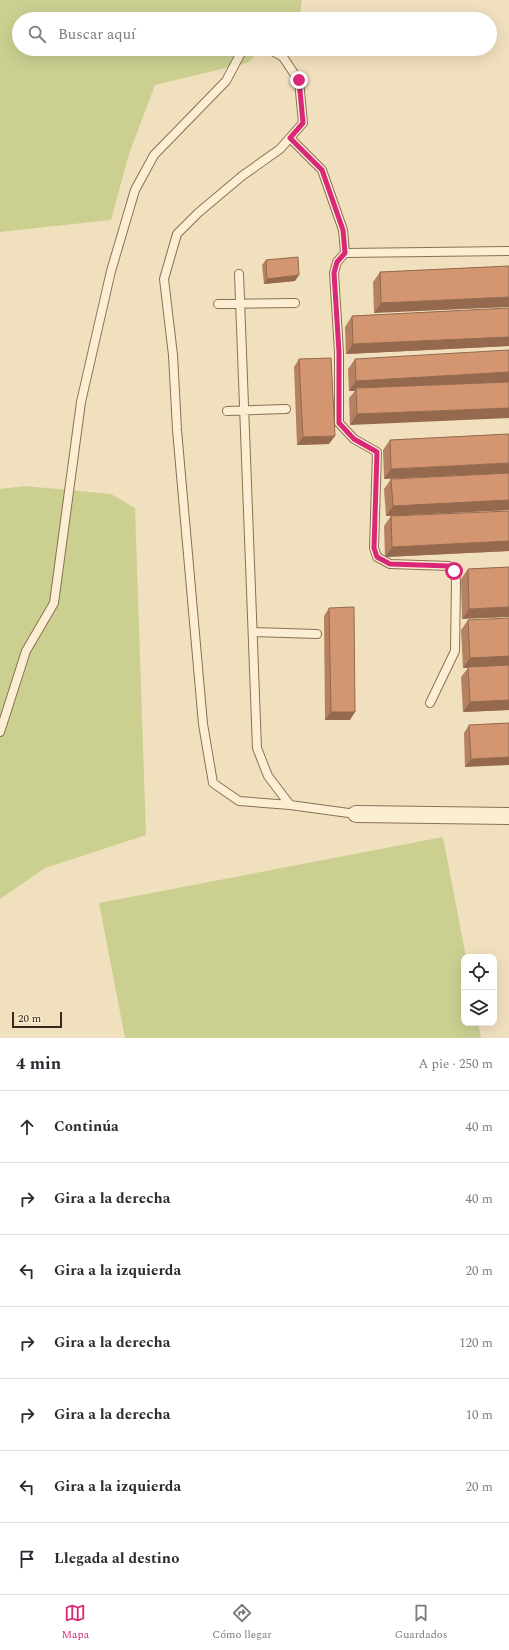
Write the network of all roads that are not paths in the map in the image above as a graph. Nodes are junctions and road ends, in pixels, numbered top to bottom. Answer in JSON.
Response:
{"nodes":[{"id":1,"x":239,"y":56,"type":"edge"},
{"id":2,"x":281,"y":56,"type":"edge"},
{"id":3,"x":290,"y":138,"type":"junction"},
{"id":4,"x":509,"y":251,"type":"edge"},
{"id":5,"x":345,"y":253,"type":"junction"},
{"id":6,"x":239,"y":274,"type":"dead end"},
{"id":7,"x":295,"y":303,"type":"dead end"},
{"id":8,"x":218,"y":304,"type":"dead end"},
{"id":9,"x":286,"y":409,"type":"dead end"},
{"id":10,"x":244,"y":410,"type":"junction"},
{"id":11,"x":227,"y":411,"type":"dead end"},
{"id":12,"x":253,"y":632,"type":"junction"},
{"id":13,"x":317,"y":634,"type":"dead end"},
{"id":14,"x":430,"y":702,"type":"dead end"},
{"id":15,"x":0,"y":732,"type":"edge"},
{"id":16,"x":290,"y":805,"type":"junction"},
{"id":17,"x":356,"y":814,"type":"joint"},
{"id":18,"x":509,"y":816,"type":"edge"}],
"edges":[{"from":1,"to":15,"type":"lane"},
{"from":2,"to":3,"type":"lane"},
{"from":3,"to":5,"type":"lane"},
{"from":3,"to":16,"type":"lane"},
{"from":4,"to":5,"type":"lane"},
{"from":5,"to":14,"type":"lane"},
{"from":6,"to":10,"type":"lane"},
{"from":7,"to":8,"type":"lane"},
{"from":9,"to":10,"type":"lane"},
{"from":10,"to":11,"type":"lane"},
{"from":10,"to":12,"type":"lane"},
{"from":12,"to":13,"type":"lane"},
{"from":12,"to":16,"type":"lane"},
{"from":16,"to":17,"type":"lane"},
{"from":17,"to":18,"type":"street"}]}
